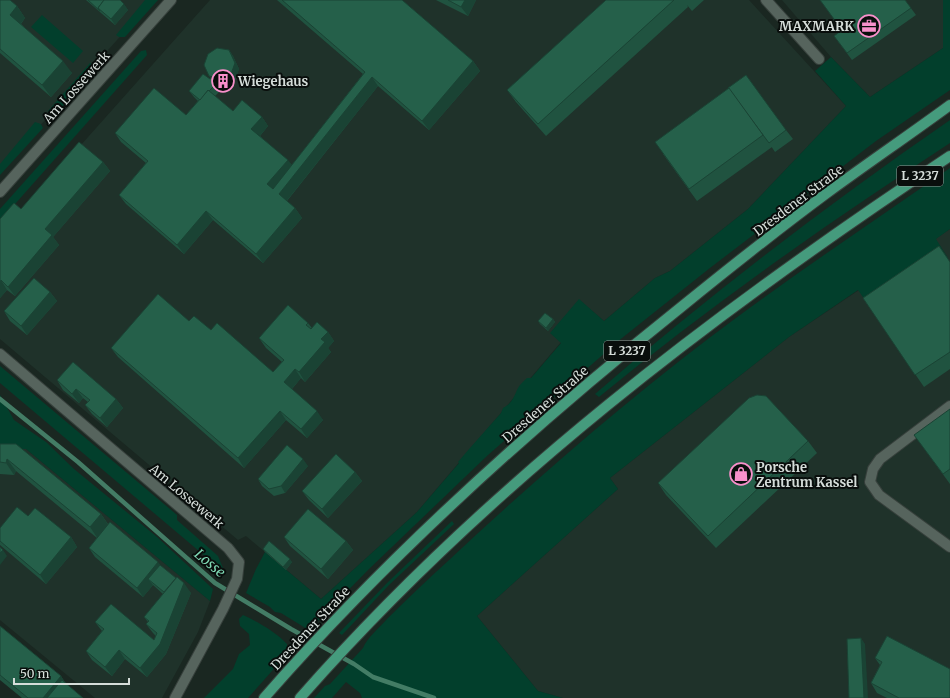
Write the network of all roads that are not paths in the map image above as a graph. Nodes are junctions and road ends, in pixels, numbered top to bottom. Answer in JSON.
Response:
{"nodes":[{"id":1,"x":171,"y":0,"type":"edge"},
{"id":2,"x":766,"y":0,"type":"edge"},
{"id":3,"x":819,"y":59,"type":"dead end"},
{"id":4,"x":950,"y":105,"type":"edge"},
{"id":5,"x":950,"y":156,"type":"edge"},
{"id":6,"x":0,"y":192,"type":"edge"},
{"id":7,"x":0,"y":354,"type":"edge"},
{"id":8,"x":950,"y":406,"type":"edge"},
{"id":9,"x":950,"y":546,"type":"edge"},
{"id":10,"x":175,"y":698,"type":"edge"},
{"id":11,"x":264,"y":698,"type":"edge"},
{"id":12,"x":300,"y":698,"type":"edge"}],
"edges":[{"from":1,"to":6,"type":"street","name":"Am Lossewerk"},
{"from":2,"to":3,"type":"street"},
{"from":4,"to":11,"type":"main road","name":"Dresdener Straße","number":"L 3237"},
{"from":5,"to":12,"type":"main road","number":"L 3237"},
{"from":7,"to":10,"type":"street","name":"Am Lossewerk"},
{"from":8,"to":9,"type":"street"}]}
